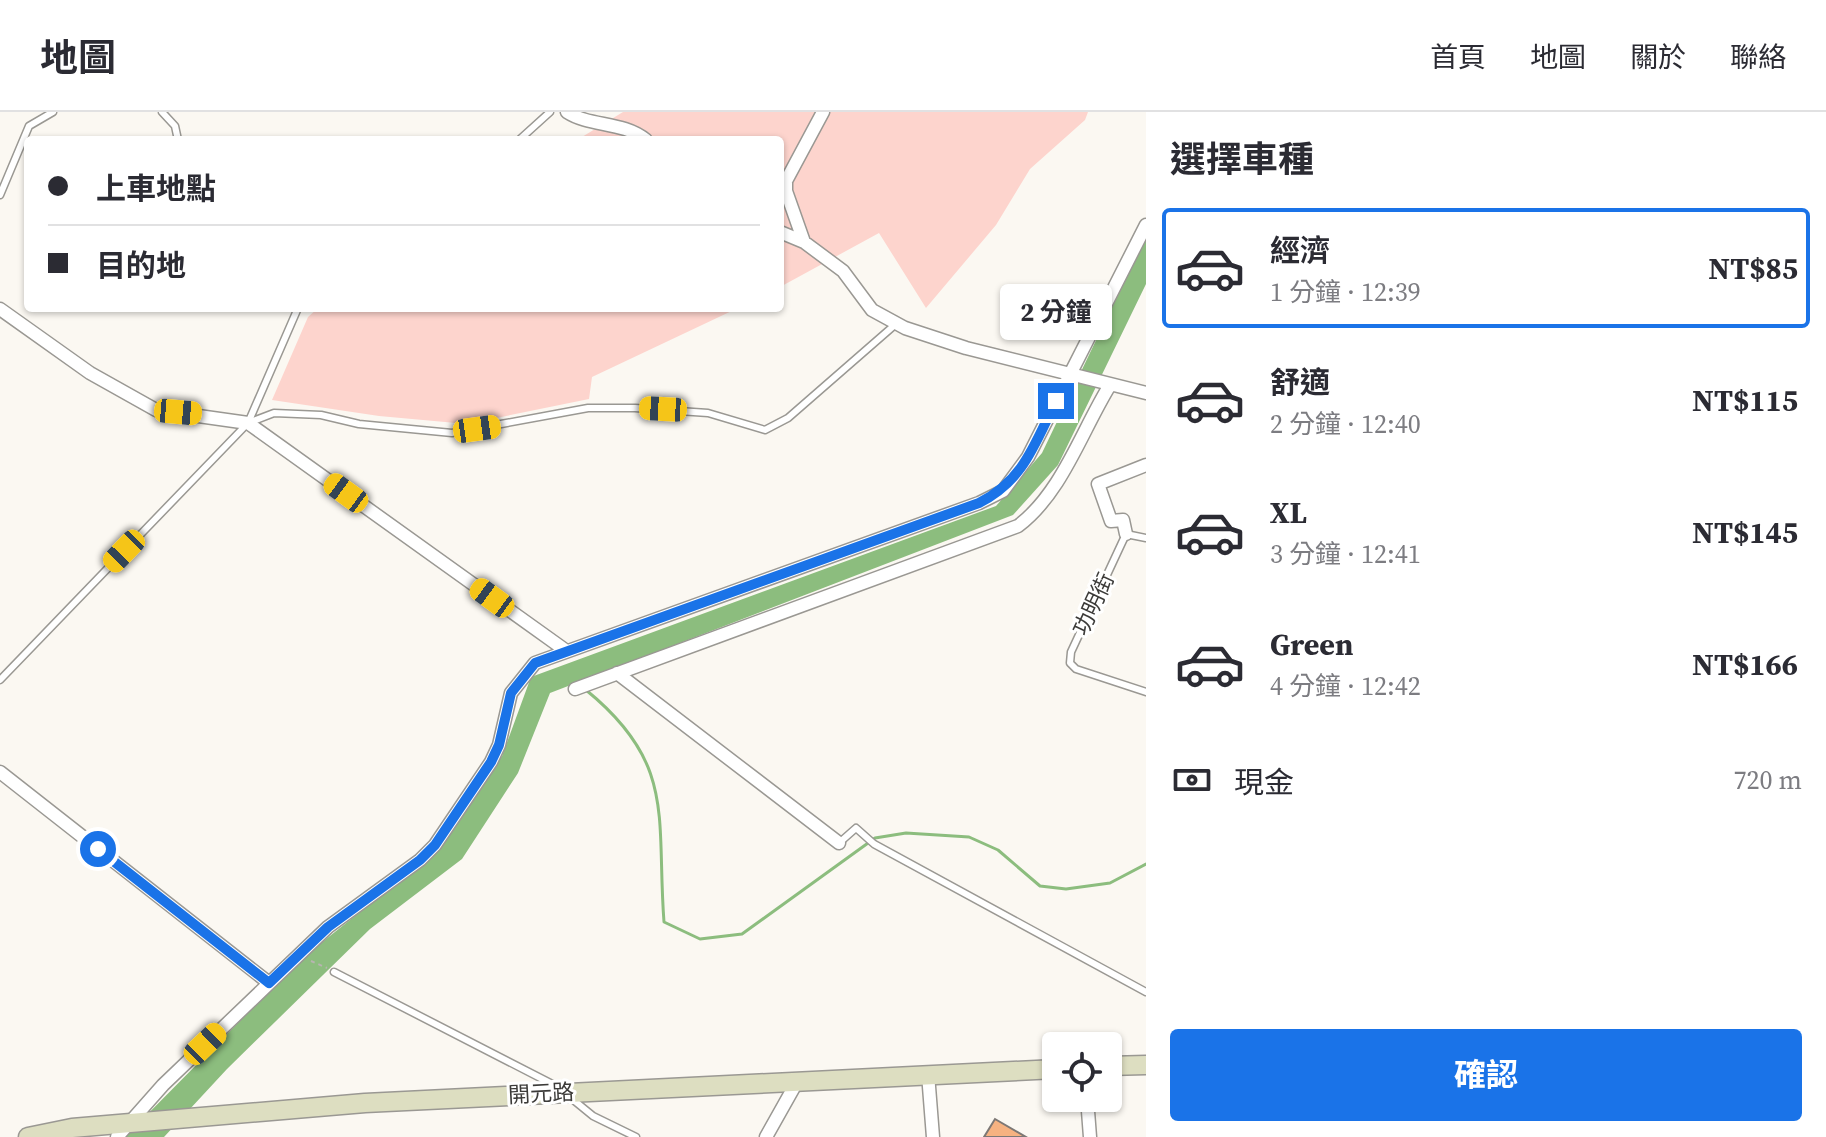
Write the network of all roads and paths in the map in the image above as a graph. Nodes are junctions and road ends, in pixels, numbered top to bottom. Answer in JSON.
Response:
{"nodes":[{"id":1,"x":53,"y":112,"type":"edge"},
{"id":2,"x":162,"y":112,"type":"edge"},
{"id":3,"x":550,"y":112,"type":"edge"},
{"id":4,"x":567,"y":112,"type":"edge"},
{"id":5,"x":823,"y":112,"type":"edge"},
{"id":6,"x":25,"y":136,"type":"edge"},
{"id":7,"x":177,"y":136,"type":"edge"},
{"id":8,"x":523,"y":136,"type":"edge"},
{"id":9,"x":637,"y":136,"type":"edge"},
{"id":10,"x":24,"y":138,"type":"edge"},
{"id":11,"x":0,"y":195,"type":"edge"},
{"id":12,"x":1146,"y":225,"type":"edge"},
{"id":13,"x":784,"y":234,"type":"edge"},
{"id":14,"x":804,"y":242,"type":"junction"},
{"id":15,"x":0,"y":309,"type":"edge"},
{"id":16,"x":296,"y":312,"type":"edge"},
{"id":17,"x":897,"y":323,"type":"junction"},
{"id":18,"x":1074,"y":374,"type":"junction"},
{"id":19,"x":1108,"y":384,"type":"junction"},
{"id":20,"x":1146,"y":393,"type":"edge"},
{"id":21,"x":248,"y":423,"type":"junction"},
{"id":22,"x":1146,"y":465,"type":"edge"},
{"id":23,"x":1126,"y":534,"type":"junction"},
{"id":24,"x":1146,"y":538,"type":"edge"},
{"id":25,"x":565,"y":650,"type":"junction"},
{"id":26,"x":617,"y":673,"type":"junction"},
{"id":27,"x":0,"y":680,"type":"edge"},
{"id":28,"x":575,"y":688,"type":"dead end"},
{"id":29,"x":1146,"y":692,"type":"edge"},
{"id":30,"x":0,"y":772,"type":"edge"},
{"id":31,"x":839,"y":843,"type":"joint"},
{"id":32,"x":299,"y":955,"type":"junction"},
{"id":33,"x":334,"y":972,"type":"joint"},
{"id":34,"x":269,"y":983,"type":"junction"},
{"id":35,"x":1146,"y":992,"type":"edge"},
{"id":36,"x":1146,"y":1065,"type":"edge"},
{"id":37,"x":1122,"y":1066,"type":"edge"},
{"id":38,"x":1042,"y":1070,"type":"edge"},
{"id":39,"x":928,"y":1074,"type":"junction"},
{"id":40,"x":798,"y":1080,"type":"junction"},
{"id":41,"x":567,"y":1092,"type":"junction"},
{"id":42,"x":1088,"y":1112,"type":"edge"},
{"id":43,"x":123,"y":1130,"type":"edge"},
{"id":44,"x":28,"y":1137,"type":"edge"},
{"id":45,"x":636,"y":1137,"type":"edge"},
{"id":46,"x":766,"y":1137,"type":"edge"},
{"id":47,"x":933,"y":1137,"type":"edge"},
{"id":48,"x":1090,"y":1137,"type":"edge"}],
"edges":[{"from":1,"to":6,"type":"lane"},
{"from":2,"to":7,"type":"lane"},
{"from":3,"to":8,"type":"lane"},
{"from":4,"to":9,"type":"street"},
{"from":5,"to":14,"type":"street"},
{"from":10,"to":11,"type":"lane"},
{"from":12,"to":18,"type":"street"},
{"from":13,"to":14,"type":"street"},
{"from":14,"to":17,"type":"street"},
{"from":15,"to":21,"type":"street"},
{"from":16,"to":21,"type":"lane"},
{"from":17,"to":18,"type":"street"},
{"from":17,"to":21,"type":"lane"},
{"from":18,"to":19,"type":"street"},
{"from":18,"to":25,"type":"street"},
{"from":19,"to":20,"type":"street"},
{"from":19,"to":26,"type":"street"},
{"from":21,"to":25,"type":"street"},
{"from":21,"to":27,"type":"lane"},
{"from":22,"to":23,"type":"street"},
{"from":23,"to":24,"type":"lane"},
{"from":23,"to":29,"type":"lane","name":"功明街"},
{"from":25,"to":32,"type":"street"},
{"from":26,"to":28,"type":"street"},
{"from":26,"to":31,"type":"street"},
{"from":30,"to":34,"type":"street"},
{"from":31,"to":35,"type":"lane"},
{"from":32,"to":33,"type":"path"},
{"from":32,"to":34,"type":"street"},
{"from":33,"to":41,"type":"lane"},
{"from":34,"to":43,"type":"street"},
{"from":36,"to":37,"type":"main road"},
{"from":38,"to":39,"type":"main road","name":"開元路"},
{"from":39,"to":40,"type":"main road","name":"開元路"},
{"from":39,"to":47,"type":"street"},
{"from":40,"to":41,"type":"main road","name":"開元路"},
{"from":40,"to":46,"type":"street"},
{"from":41,"to":43,"type":"main road","name":"開元路"},
{"from":41,"to":45,"type":"lane"},
{"from":42,"to":48,"type":"street"},
{"from":43,"to":44,"type":"main road","name":"開元路"}]}
